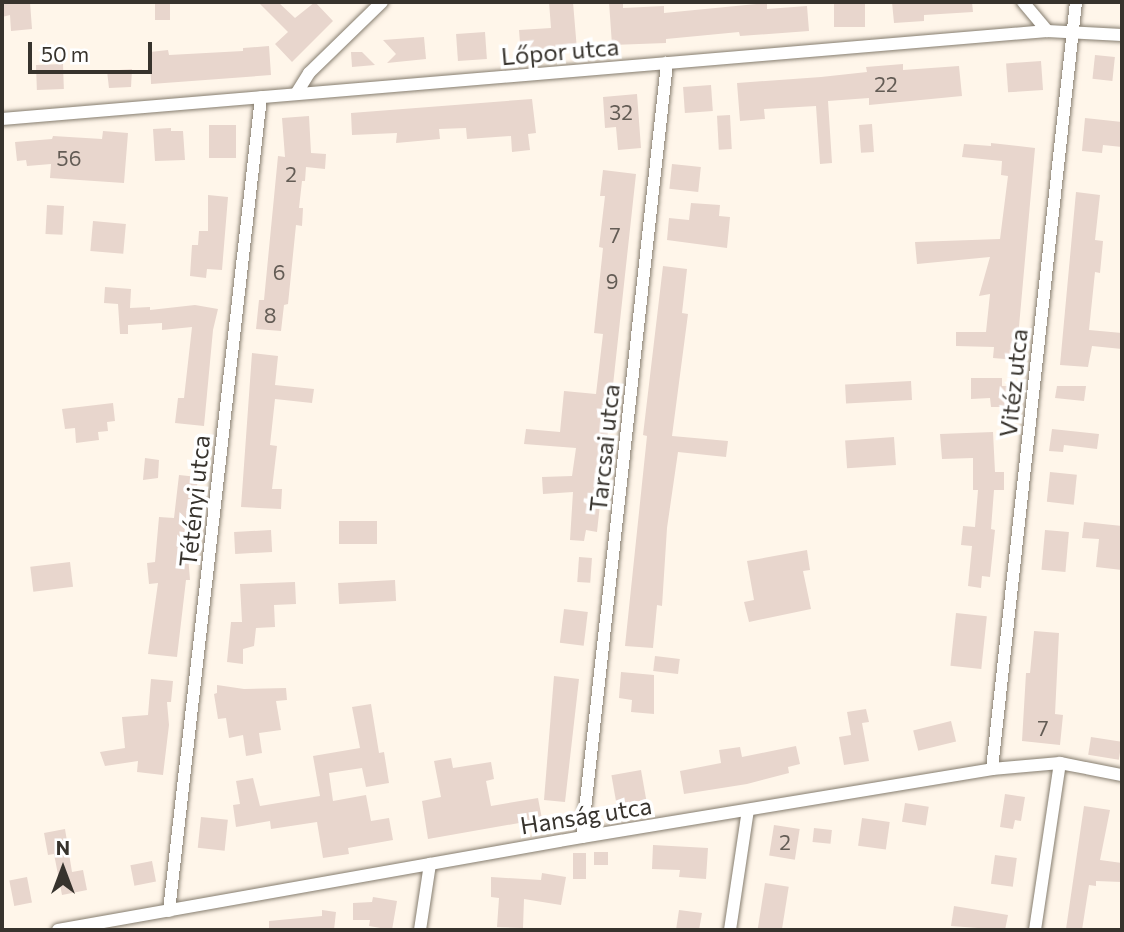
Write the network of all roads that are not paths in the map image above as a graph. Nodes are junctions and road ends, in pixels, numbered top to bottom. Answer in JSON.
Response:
{"nodes":[{"id":1,"x":382,"y":2,"type":"edge"},
{"id":2,"x":1023,"y":2,"type":"edge"},
{"id":3,"x":1076,"y":2,"type":"edge"},
{"id":4,"x":1072,"y":30,"type":"junction"},
{"id":5,"x":1047,"y":31,"type":"junction"},
{"id":6,"x":1122,"y":35,"type":"edge"},
{"id":7,"x":667,"y":63,"type":"junction"},
{"id":8,"x":296,"y":94,"type":"junction"},
{"id":9,"x":261,"y":97,"type":"junction"},
{"id":10,"x":2,"y":119,"type":"edge"},
{"id":11,"x":1060,"y":763,"type":"junction"},
{"id":12,"x":992,"y":769,"type":"junction"},
{"id":13,"x":1122,"y":775,"type":"edge"},
{"id":14,"x":748,"y":810,"type":"junction"},
{"id":15,"x":582,"y":837,"type":"junction"},
{"id":16,"x":430,"y":864,"type":"junction"},
{"id":17,"x":169,"y":911,"type":"junction"},
{"id":18,"x":117,"y":925,"type":"edge"},
{"id":19,"x":58,"y":930,"type":"edge"},
{"id":20,"x":420,"y":930,"type":"edge"},
{"id":21,"x":730,"y":930,"type":"edge"},
{"id":22,"x":1035,"y":930,"type":"edge"}],
"edges":[{"from":1,"to":8,"type":"street"},
{"from":2,"to":5,"type":"street"},
{"from":3,"to":4,"type":"street","name":"Vitéz utca"},
{"from":4,"to":5,"type":"street","name":"Lőpor utca"},
{"from":4,"to":6,"type":"street","name":"Lőpor utca"},
{"from":4,"to":12,"type":"street","name":"Vitéz utca"},
{"from":5,"to":7,"type":"street","name":"Lőpor utca"},
{"from":7,"to":8,"type":"street","name":"Lőpor utca"},
{"from":7,"to":15,"type":"street","name":"Tarcsai utca"},
{"from":8,"to":9,"type":"street","name":"Lőpor utca"},
{"from":9,"to":10,"type":"street","name":"Lőpor utca"},
{"from":9,"to":17,"type":"street","name":"Tétényi utca"},
{"from":11,"to":12,"type":"street","name":"Hanság utca"},
{"from":11,"to":13,"type":"street","name":"Hanság utca"},
{"from":11,"to":22,"type":"street"},
{"from":12,"to":14,"type":"street","name":"Hanság utca"},
{"from":14,"to":15,"type":"street","name":"Hanság utca"},
{"from":14,"to":21,"type":"street"},
{"from":15,"to":16,"type":"street","name":"Hanság utca"},
{"from":16,"to":17,"type":"street","name":"Hanság utca"},
{"from":16,"to":20,"type":"street"},
{"from":17,"to":18,"type":"street","name":"Hanság utca"},
{"from":18,"to":19,"type":"street","name":"Hanság utca"}]}
